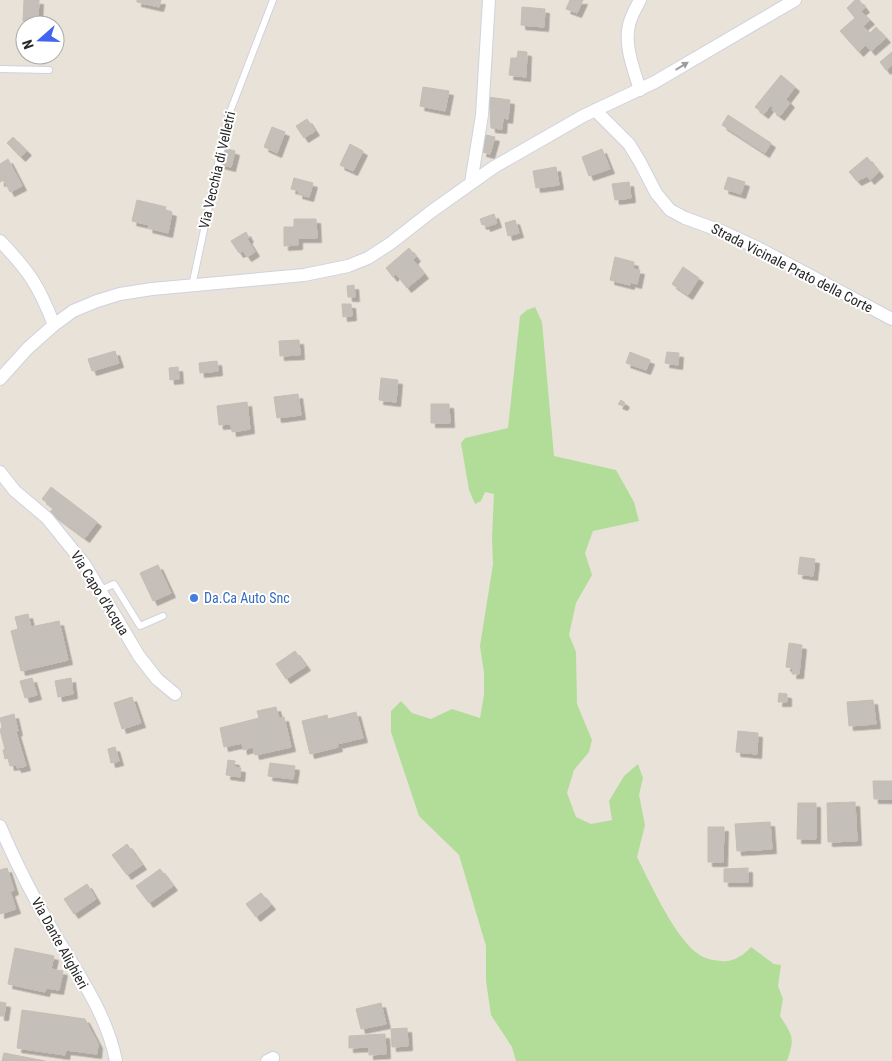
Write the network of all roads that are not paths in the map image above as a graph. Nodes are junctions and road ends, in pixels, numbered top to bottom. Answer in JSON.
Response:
{"nodes":[{"id":1,"x":273,"y":0,"type":"edge"},
{"id":2,"x":489,"y":0,"type":"edge"},
{"id":3,"x":640,"y":0,"type":"edge"},
{"id":4,"x":795,"y":0,"type":"edge"},
{"id":5,"x":0,"y":69,"type":"edge"},
{"id":6,"x":49,"y":70,"type":"dead end"},
{"id":7,"x":640,"y":90,"type":"junction"},
{"id":8,"x":595,"y":110,"type":"junction"},
{"id":9,"x":471,"y":183,"type":"junction"},
{"id":10,"x":0,"y":241,"type":"edge"},
{"id":11,"x":192,"y":286,"type":"junction"},
{"id":12,"x":892,"y":319,"type":"edge"},
{"id":13,"x":54,"y":325,"type":"junction"},
{"id":14,"x":0,"y":379,"type":"edge"},
{"id":15,"x":0,"y":472,"type":"edge"},
{"id":16,"x":101,"y":590,"type":"junction"},
{"id":17,"x":163,"y":616,"type":"dead end"},
{"id":18,"x":175,"y":694,"type":"dead end"},
{"id":19,"x":0,"y":826,"type":"edge"},
{"id":20,"x":116,"y":1061,"type":"edge"}],
"edges":[{"from":1,"to":11,"type":"lane","name":"Via Vecchia di Velletri"},
{"from":2,"to":9,"type":"street"},
{"from":3,"to":7,"type":"street"},
{"from":7,"to":4,"type":"street","one_way":true},
{"from":5,"to":6,"type":"lane"},
{"from":7,"to":8,"type":"street"},
{"from":8,"to":9,"type":"street"},
{"from":8,"to":12,"type":"street","name":"Strada Vicinale Prato della Corte"},
{"from":9,"to":11,"type":"street"},
{"from":10,"to":13,"type":"street"},
{"from":11,"to":13,"type":"street"},
{"from":13,"to":14,"type":"street"},
{"from":15,"to":16,"type":"street","name":"Via Capo d'Acqua"},
{"from":16,"to":17,"type":"lane"},
{"from":16,"to":18,"type":"street","name":"Via Capo d'Acqua"},
{"from":19,"to":20,"type":"street","name":"Via Dante Alighieri"}]}
